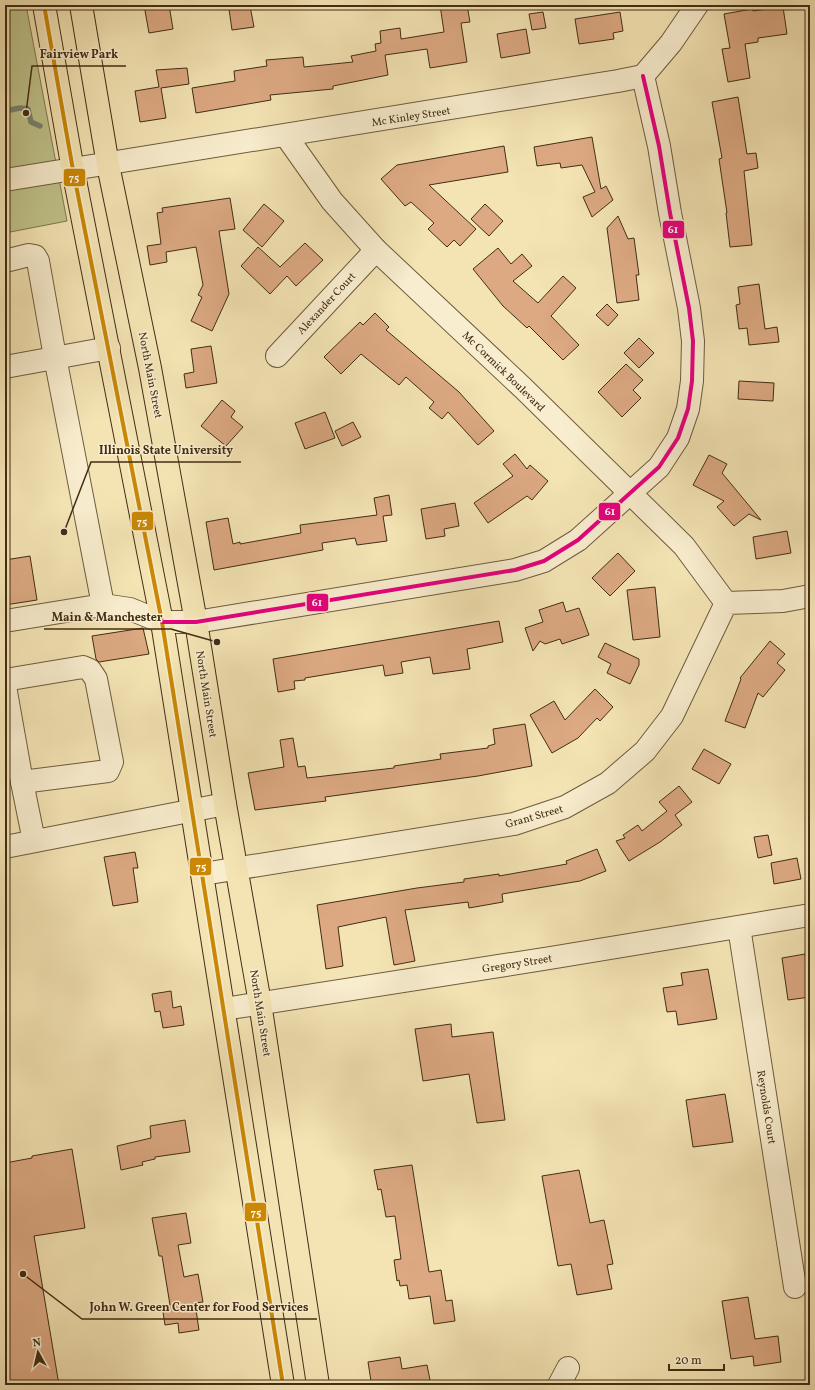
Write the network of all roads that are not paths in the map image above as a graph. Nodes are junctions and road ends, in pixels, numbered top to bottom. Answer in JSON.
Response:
{"nodes":[{"id":1,"x":44,"y":5,"type":"edge"},
{"id":2,"x":81,"y":5,"type":"edge"},
{"id":3,"x":696,"y":5,"type":"edge"},
{"id":4,"x":642,"y":76,"type":"junction"},
{"id":5,"x":286,"y":136,"type":"junction"},
{"id":6,"x":91,"y":167,"type":"junction"},
{"id":7,"x":5,"y":180,"type":"edge"},
{"id":8,"x":376,"y":250,"type":"junction"},
{"id":9,"x":5,"y":261,"type":"edge"},
{"id":10,"x":109,"y":348,"type":"junction"},
{"id":11,"x":277,"y":356,"type":"dead end"},
{"id":12,"x":55,"y":357,"type":"junction"},
{"id":13,"x":5,"y":367,"type":"edge"},
{"id":14,"x":630,"y":494,"type":"junction"},
{"id":15,"x":810,"y":596,"type":"edge"},
{"id":16,"x":726,"y":603,"type":"junction"},
{"id":17,"x":103,"y":605,"type":"junction"},
{"id":18,"x":5,"y":621,"type":"edge"},
{"id":19,"x":162,"y":622,"type":"junction"},
{"id":20,"x":196,"y":622,"type":"junction"},
{"id":21,"x":5,"y":680,"type":"edge"},
{"id":22,"x":5,"y":686,"type":"edge"},
{"id":23,"x":22,"y":782,"type":"junction"},
{"id":24,"x":225,"y":804,"type":"junction"},
{"id":25,"x":193,"y":810,"type":"junction"},
{"id":26,"x":34,"y":841,"type":"junction"},
{"id":27,"x":5,"y":847,"type":"edge"},
{"id":28,"x":237,"y":869,"type":"junction"},
{"id":29,"x":203,"y":874,"type":"junction"},
{"id":30,"x":810,"y":915,"type":"edge"},
{"id":31,"x":740,"y":927,"type":"junction"},
{"id":32,"x":260,"y":1003,"type":"junction"},
{"id":33,"x":224,"y":1009,"type":"junction"},
{"id":34,"x":795,"y":1286,"type":"dead end"},
{"id":35,"x":283,"y":1385,"type":"edge"},
{"id":36,"x":318,"y":1385,"type":"edge"}],
"edges":[{"from":1,"to":6,"type":"main road","name":"North Main Street"},
{"from":2,"to":6,"type":"main road","name":"North Main Street"},
{"from":3,"to":4,"type":"street"},
{"from":4,"to":5,"type":"street","name":"Mc Kinley Street"},
{"from":4,"to":14,"type":"street"},
{"from":5,"to":6,"type":"street","name":"Mc Kinley Street"},
{"from":5,"to":8,"type":"street","name":"Mc Cormick Boulevard"},
{"from":6,"to":7,"type":"street","name":"Mc Kinley Street"},
{"from":6,"to":10,"type":"main road","name":"North Main Street"},
{"from":6,"to":20,"type":"main road","name":"North Main Street"},
{"from":8,"to":11,"type":"street","name":"Alexander Court"},
{"from":8,"to":14,"type":"street","name":"Mc Cormick Boulevard"},
{"from":9,"to":12,"type":"street"},
{"from":10,"to":12,"type":"street"},
{"from":10,"to":19,"type":"main road","name":"North Main Street"},
{"from":12,"to":13,"type":"street"},
{"from":12,"to":17,"type":"street"},
{"from":14,"to":16,"type":"street","name":"Mc Cormick Boulevard"},
{"from":14,"to":20,"type":"street"},
{"from":15,"to":16,"type":"street"},
{"from":16,"to":28,"type":"street","name":"Grant Street"},
{"from":17,"to":18,"type":"street"},
{"from":17,"to":19,"type":"street"},
{"from":19,"to":20,"type":"street"},
{"from":19,"to":25,"type":"main road","name":"North Main Street"},
{"from":20,"to":24,"type":"main road","name":"North Main Street"},
{"from":21,"to":23,"type":"street"},
{"from":22,"to":23,"type":"street"},
{"from":23,"to":26,"type":"street"},
{"from":24,"to":25,"type":"street"},
{"from":24,"to":28,"type":"main road","name":"North Main Street"},
{"from":25,"to":26,"type":"street"},
{"from":25,"to":29,"type":"main road","name":"North Main Street"},
{"from":26,"to":27,"type":"street"},
{"from":28,"to":29,"type":"street","name":"Grant Street"},
{"from":28,"to":32,"type":"main road","name":"North Main Street"},
{"from":29,"to":33,"type":"main road","name":"North Main Street"},
{"from":30,"to":31,"type":"street","name":"Gregory Street"},
{"from":31,"to":32,"type":"street","name":"Gregory Street"},
{"from":31,"to":34,"type":"street","name":"Reynolds Court"},
{"from":32,"to":33,"type":"street","name":"Gregory Street"},
{"from":32,"to":36,"type":"main road","name":"North Main Street"},
{"from":33,"to":35,"type":"main road","name":"North Main Street"}]}
